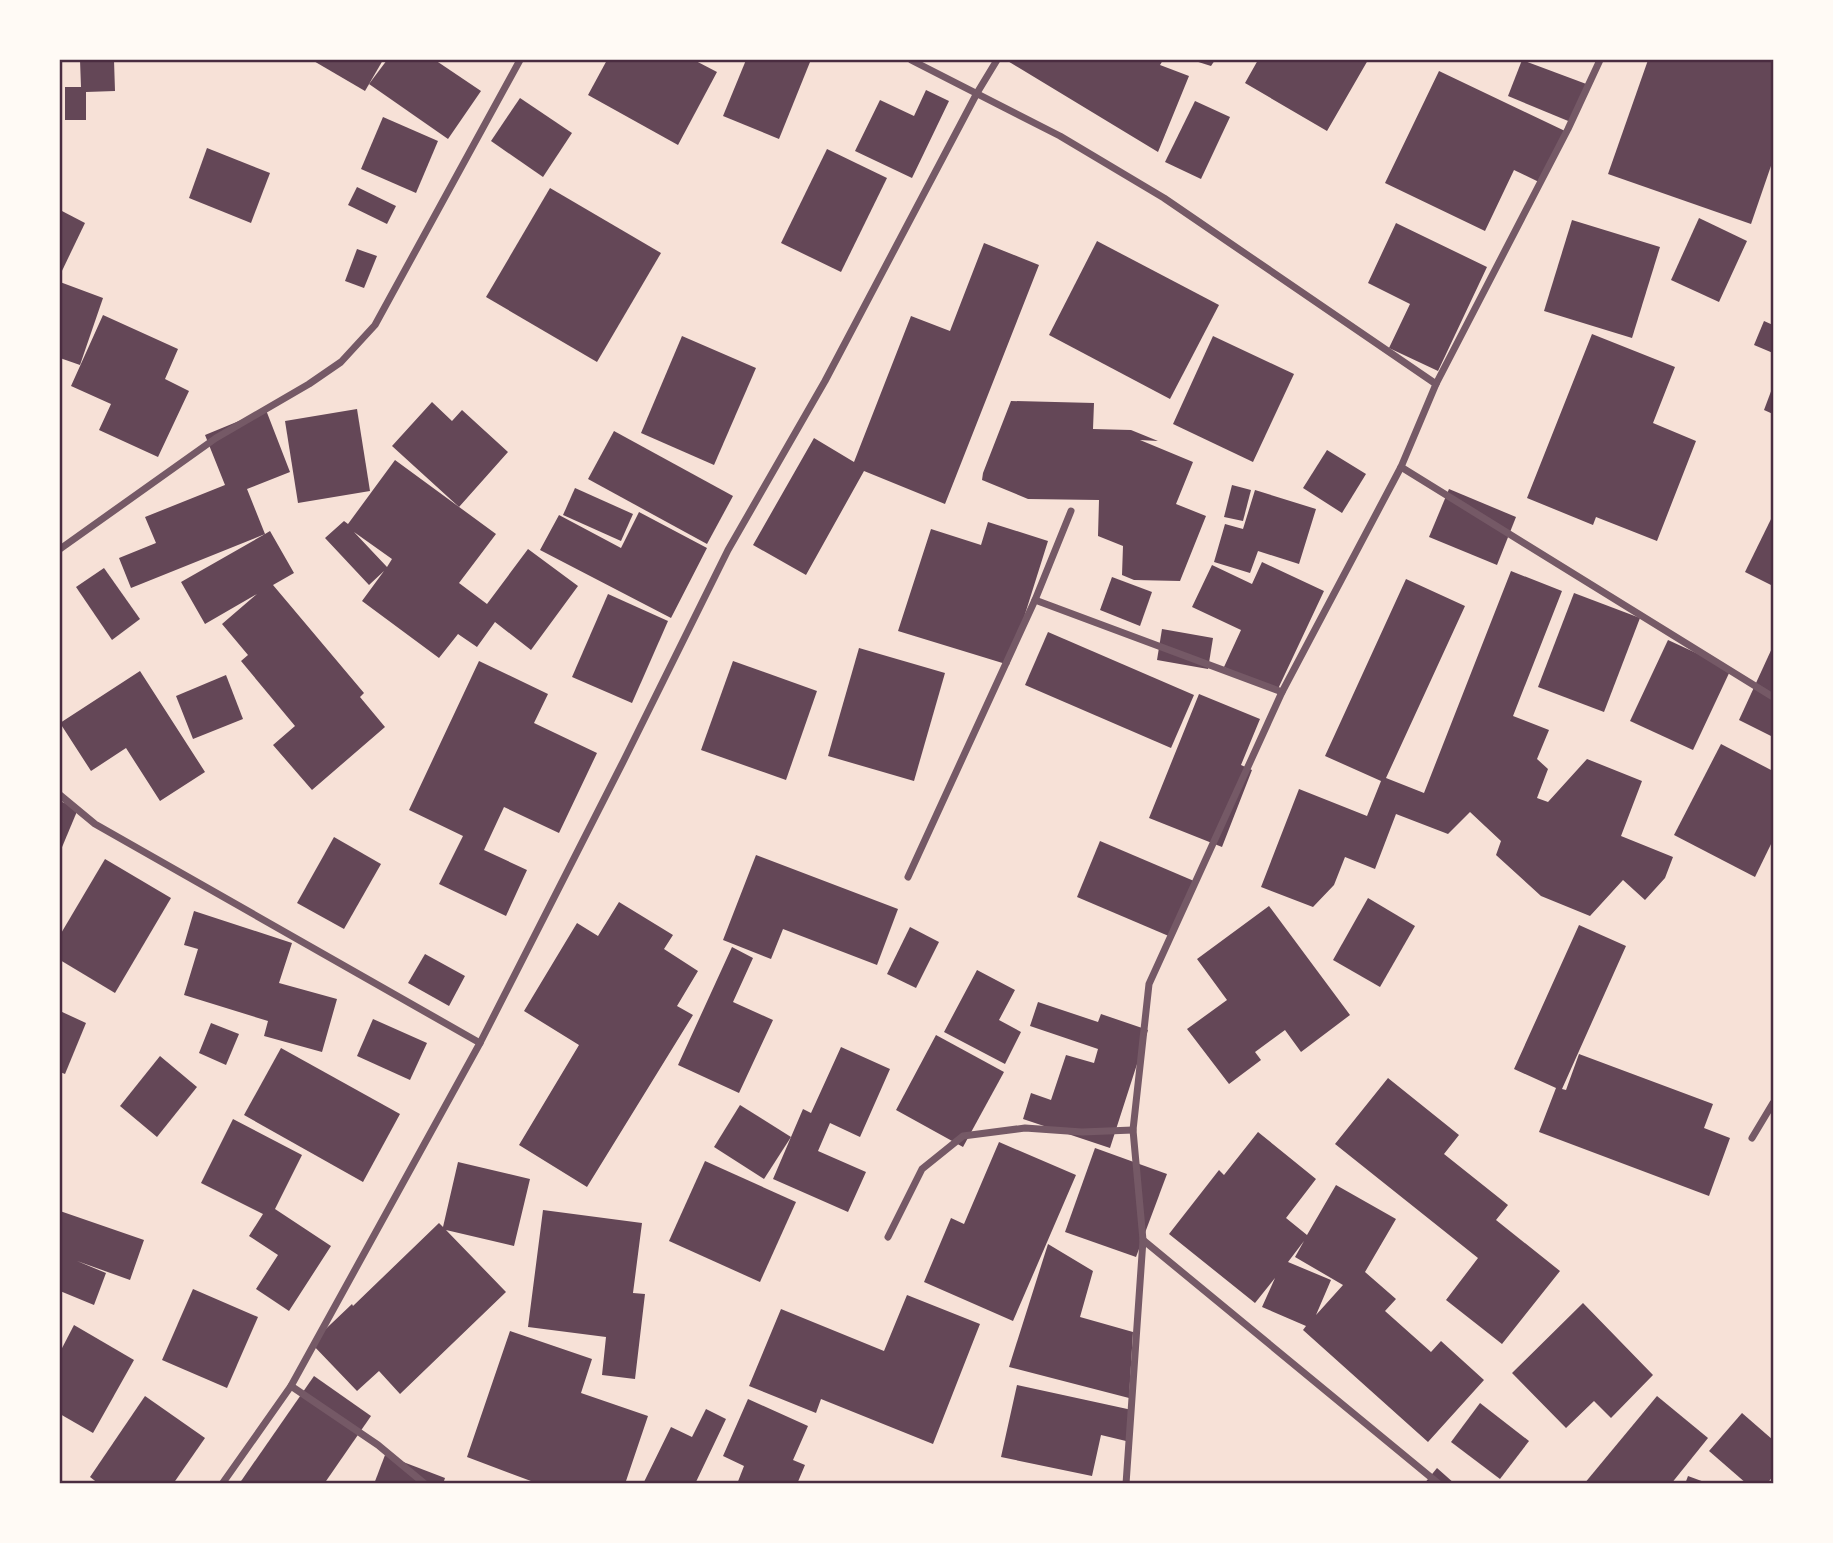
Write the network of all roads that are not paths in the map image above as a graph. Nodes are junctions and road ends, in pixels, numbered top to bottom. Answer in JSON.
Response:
{"nodes":[{"id":1,"x":520,"y":60,"type":"edge"},
{"id":2,"x":911,"y":60,"type":"edge"},
{"id":3,"x":997,"y":60,"type":"edge"},
{"id":4,"x":1600,"y":60,"type":"edge"},
{"id":5,"x":977,"y":93,"type":"junction"},
{"id":6,"x":1436,"y":384,"type":"junction"},
{"id":7,"x":1401,"y":467,"type":"junction"},
{"id":8,"x":1071,"y":511,"type":"dead end"},
{"id":9,"x":60,"y":549,"type":"edge"},
{"id":10,"x":1035,"y":600,"type":"junction"},
{"id":11,"x":1282,"y":692,"type":"junction"},
{"id":12,"x":1773,"y":697,"type":"edge"},
{"id":13,"x":60,"y":795,"type":"edge"},
{"id":14,"x":908,"y":877,"type":"dead end"},
{"id":15,"x":480,"y":1043,"type":"junction"},
{"id":16,"x":1773,"y":1103,"type":"edge"},
{"id":17,"x":1133,"y":1130,"type":"junction"},
{"id":18,"x":1752,"y":1138,"type":"dead end"},
{"id":19,"x":888,"y":1237,"type":"dead end"},
{"id":20,"x":1143,"y":1240,"type":"junction"},
{"id":21,"x":291,"y":1386,"type":"junction"},
{"id":22,"x":222,"y":1483,"type":"edge"},
{"id":23,"x":425,"y":1483,"type":"edge"},
{"id":24,"x":1126,"y":1483,"type":"edge"},
{"id":25,"x":1439,"y":1483,"type":"edge"}],
"edges":[{"from":1,"to":9,"type":"street"},
{"from":2,"to":5,"type":"street"},
{"from":3,"to":5,"type":"street"},
{"from":4,"to":6,"type":"street"},
{"from":5,"to":6,"type":"street"},
{"from":5,"to":15,"type":"street"},
{"from":6,"to":7,"type":"street"},
{"from":7,"to":11,"type":"street"},
{"from":7,"to":12,"type":"street"},
{"from":8,"to":10,"type":"street"},
{"from":10,"to":11,"type":"street"},
{"from":10,"to":14,"type":"street"},
{"from":11,"to":17,"type":"street"},
{"from":13,"to":15,"type":"street"},
{"from":15,"to":21,"type":"street"},
{"from":16,"to":18,"type":"street"},
{"from":17,"to":19,"type":"street"},
{"from":17,"to":20,"type":"street"},
{"from":20,"to":24,"type":"street"},
{"from":20,"to":25,"type":"street"},
{"from":21,"to":22,"type":"street"},
{"from":21,"to":23,"type":"street"}]}
